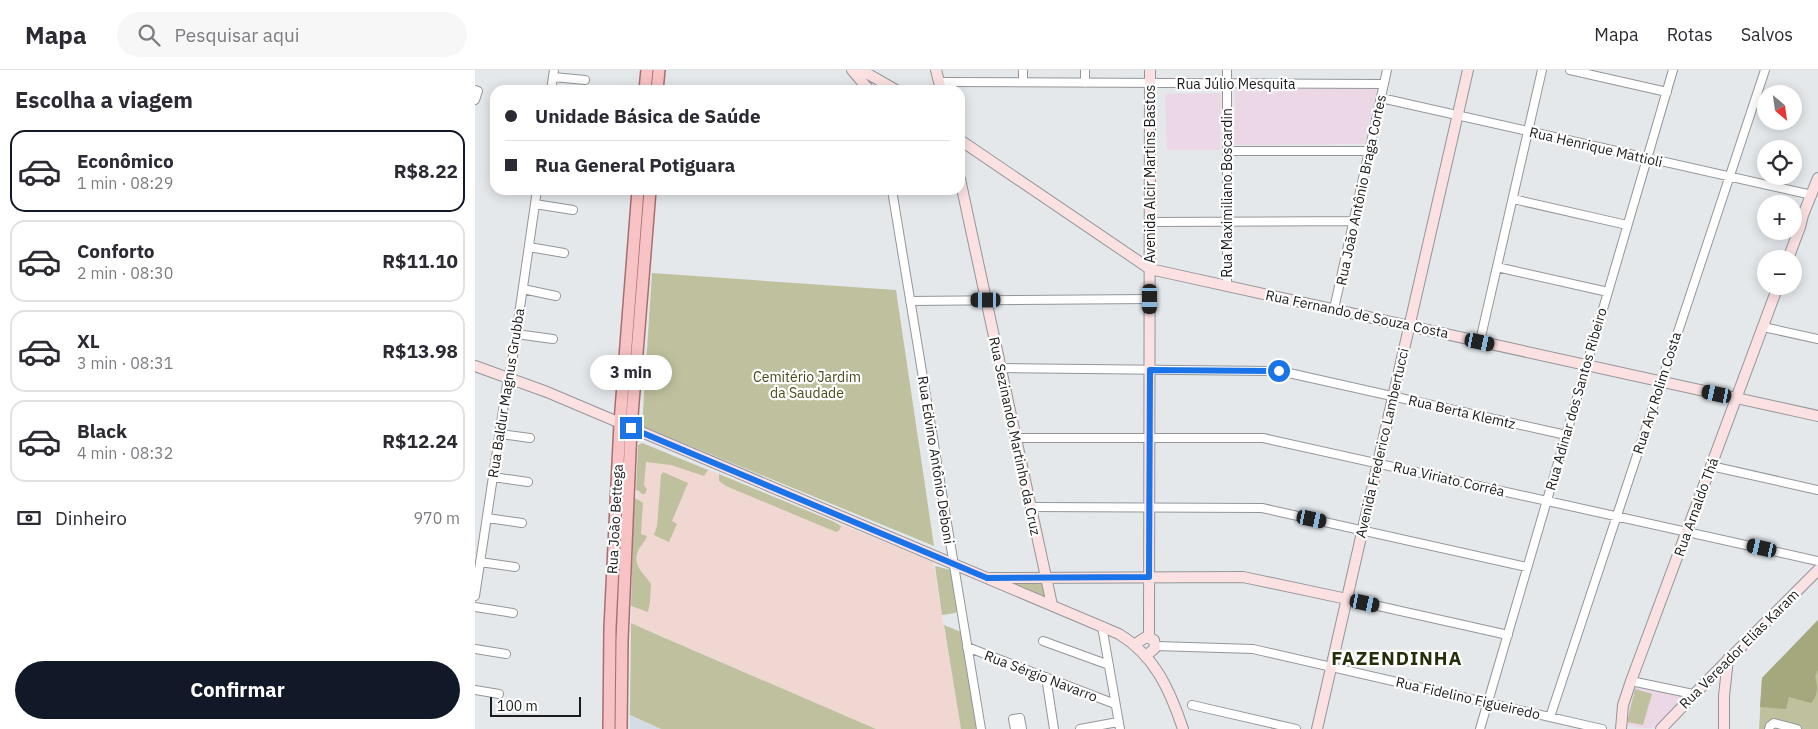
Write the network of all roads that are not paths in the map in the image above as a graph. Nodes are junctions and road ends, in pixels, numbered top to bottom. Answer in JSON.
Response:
{"nodes":[{"id":1,"x":647,"y":70,"type":"edge"},
{"id":2,"x":659,"y":70,"type":"edge"},
{"id":3,"x":852,"y":70,"type":"edge"},
{"id":4,"x":861,"y":70,"type":"edge"},
{"id":5,"x":936,"y":70,"type":"edge"},
{"id":6,"x":1023,"y":70,"type":"edge"},
{"id":7,"x":1085,"y":70,"type":"edge"},
{"id":8,"x":1150,"y":70,"type":"edge"},
{"id":9,"x":1227,"y":70,"type":"edge"},
{"id":10,"x":1387,"y":70,"type":"edge"},
{"id":11,"x":1468,"y":70,"type":"edge"},
{"id":12,"x":1542,"y":70,"type":"edge"},
{"id":13,"x":1570,"y":70,"type":"edge"},
{"id":14,"x":1673,"y":70,"type":"edge"},
{"id":15,"x":1765,"y":70,"type":"edge"},
{"id":16,"x":553,"y":74,"type":"edge"},
{"id":17,"x":585,"y":80,"type":"dead end"},
{"id":18,"x":1023,"y":82,"type":"junction"},
{"id":19,"x":1085,"y":83,"type":"junction"},
{"id":20,"x":1150,"y":83,"type":"junction"},
{"id":21,"x":1227,"y":84,"type":"junction"},
{"id":22,"x":1384,"y":84,"type":"junction"},
{"id":23,"x":646,"y":85,"type":"edge"},
{"id":24,"x":658,"y":85,"type":"edge"},
{"id":25,"x":865,"y":85,"type":"edge"},
{"id":26,"x":878,"y":85,"type":"edge"},
{"id":27,"x":940,"y":85,"type":"edge"},
{"id":28,"x":961,"y":85,"type":"edge"},
{"id":29,"x":475,"y":90,"type":"edge"},
{"id":30,"x":1667,"y":92,"type":"junction"},
{"id":31,"x":1381,"y":98,"type":"junction"},
{"id":32,"x":475,"y":100,"type":"edge"},
{"id":33,"x":1457,"y":116,"type":"junction"},
{"id":34,"x":1528,"y":132,"type":"junction"},
{"id":35,"x":965,"y":143,"type":"edge"},
{"id":36,"x":1227,"y":151,"type":"junction"},
{"id":37,"x":1369,"y":151,"type":"junction"},
{"id":38,"x":1647,"y":158,"type":"junction"},
{"id":39,"x":1729,"y":177,"type":"junction"},
{"id":40,"x":1818,"y":178,"type":"edge"},
{"id":41,"x":536,"y":195,"type":"edge"},
{"id":42,"x":644,"y":195,"type":"edge"},
{"id":43,"x":644,"y":195,"type":"edge"},
{"id":44,"x":893,"y":195,"type":"edge"},
{"id":45,"x":963,"y":195,"type":"edge"},
{"id":46,"x":1812,"y":195,"type":"junction"},
{"id":47,"x":1513,"y":200,"type":"junction"},
{"id":48,"x":535,"y":204,"type":"junction"},
{"id":49,"x":573,"y":210,"type":"dead end"},
{"id":50,"x":1354,"y":221,"type":"junction"},
{"id":51,"x":1150,"y":222,"type":"junction"},
{"id":52,"x":1227,"y":222,"type":"junction"},
{"id":53,"x":1627,"y":226,"type":"junction"},
{"id":54,"x":529,"y":247,"type":"junction"},
{"id":55,"x":1792,"y":250,"type":"edge"},
{"id":56,"x":564,"y":254,"type":"dead end"},
{"id":57,"x":1497,"y":267,"type":"junction"},
{"id":58,"x":1150,"y":269,"type":"junction"},
{"id":59,"x":1227,"y":286,"type":"junction"},
{"id":60,"x":523,"y":289,"type":"junction"},
{"id":61,"x":1608,"y":292,"type":"junction"},
{"id":62,"x":1775,"y":295,"type":"edge"},
{"id":63,"x":556,"y":296,"type":"dead end"},
{"id":64,"x":1150,"y":299,"type":"junction"},
{"id":65,"x":986,"y":300,"type":"junction"},
{"id":66,"x":910,"y":301,"type":"junction"},
{"id":67,"x":1334,"y":309,"type":"junction"},
{"id":68,"x":1409,"y":326,"type":"junction"},
{"id":69,"x":1763,"y":327,"type":"junction"},
{"id":70,"x":517,"y":334,"type":"junction"},
{"id":71,"x":553,"y":339,"type":"dead end"},
{"id":72,"x":1818,"y":339,"type":"edge"},
{"id":73,"x":1480,"y":342,"type":"junction"},
{"id":74,"x":1587,"y":365,"type":"junction"},
{"id":75,"x":475,"y":366,"type":"edge"},
{"id":76,"x":1001,"y":368,"type":"junction"},
{"id":77,"x":1150,"y":370,"type":"junction"},
{"id":78,"x":508,"y":377,"type":"junction"},
{"id":79,"x":1661,"y":381,"type":"junction"},
{"id":80,"x":1393,"y":396,"type":"junction"},
{"id":81,"x":1736,"y":398,"type":"junction"},
{"id":82,"x":1818,"y":416,"type":"edge"},
{"id":83,"x":620,"y":423,"type":"junction"},
{"id":84,"x":631,"y":428,"type":"junction"},
{"id":85,"x":499,"y":434,"type":"junction"},
{"id":86,"x":1566,"y":435,"type":"junction"},
{"id":87,"x":530,"y":438,"type":"dead end"},
{"id":88,"x":1016,"y":438,"type":"junction"},
{"id":89,"x":1150,"y":438,"type":"junction"},
{"id":90,"x":1378,"y":464,"type":"junction"},
{"id":91,"x":1711,"y":466,"type":"junction"},
{"id":92,"x":493,"y":477,"type":"junction"},
{"id":93,"x":528,"y":482,"type":"dead end"},
{"id":94,"x":1818,"y":490,"type":"edge"},
{"id":95,"x":1547,"y":501,"type":"junction"},
{"id":96,"x":1031,"y":507,"type":"junction"},
{"id":97,"x":1150,"y":508,"type":"junction"},
{"id":98,"x":1616,"y":516,"type":"junction"},
{"id":99,"x":487,"y":518,"type":"junction"},
{"id":100,"x":522,"y":523,"type":"dead end"},
{"id":101,"x":1362,"y":530,"type":"junction"},
{"id":102,"x":1686,"y":532,"type":"junction"},
{"id":103,"x":1818,"y":561,"type":"edge"},
{"id":104,"x":480,"y":562,"type":"junction"},
{"id":105,"x":953,"y":564,"type":"junction"},
{"id":106,"x":515,"y":567,"type":"dead end"},
{"id":107,"x":1527,"y":567,"type":"junction"},
{"id":108,"x":1818,"y":570,"type":"edge"},
{"id":109,"x":1149,"y":577,"type":"junction"},
{"id":110,"x":987,"y":578,"type":"junction"},
{"id":111,"x":1046,"y":578,"type":"junction"},
{"id":112,"x":475,"y":596,"type":"edge"},
{"id":113,"x":1347,"y":599,"type":"junction"},
{"id":114,"x":1052,"y":605,"type":"junction"},
{"id":115,"x":475,"y":607,"type":"edge"},
{"id":116,"x":513,"y":613,"type":"dead end"},
{"id":117,"x":1102,"y":626,"type":"junction"},
{"id":118,"x":1508,"y":634,"type":"junction"},
{"id":119,"x":616,"y":640,"type":"junction"},
{"id":120,"x":1043,"y":641,"type":"dead end"},
{"id":121,"x":1153,"y":641,"type":"junction"},
{"id":122,"x":1134,"y":645,"type":"junction"},
{"id":123,"x":967,"y":647,"type":"junction"},
{"id":124,"x":475,"y":649,"type":"edge"},
{"id":125,"x":507,"y":654,"type":"dead end"},
{"id":126,"x":616,"y":654,"type":"junction"},
{"id":127,"x":1146,"y":656,"type":"junction"},
{"id":128,"x":1729,"y":659,"type":"junction"},
{"id":129,"x":1109,"y":665,"type":"junction"},
{"id":130,"x":1331,"y":667,"type":"junction"},
{"id":131,"x":1046,"y":677,"type":"junction"},
{"id":132,"x":1707,"y":680,"type":"junction"},
{"id":133,"x":1631,"y":681,"type":"junction"},
{"id":134,"x":475,"y":690,"type":"edge"},
{"id":135,"x":499,"y":694,"type":"dead end"},
{"id":136,"x":1693,"y":694,"type":"junction"},
{"id":137,"x":1724,"y":696,"type":"junction"},
{"id":138,"x":1488,"y":703,"type":"junction"},
{"id":139,"x":1115,"y":704,"type":"junction"},
{"id":140,"x":1192,"y":706,"type":"dead end"},
{"id":141,"x":1550,"y":717,"type":"junction"},
{"id":142,"x":1254,"y":719,"type":"junction"},
{"id":143,"x":1119,"y":726,"type":"edge"},
{"id":144,"x":1582,"y":727,"type":"edge"},
{"id":145,"x":609,"y":729,"type":"edge"},
{"id":146,"x":621,"y":729,"type":"edge"},
{"id":147,"x":981,"y":729,"type":"edge"},
{"id":148,"x":1015,"y":729,"type":"edge"},
{"id":149,"x":1022,"y":729,"type":"edge"},
{"id":150,"x":1054,"y":729,"type":"edge"},
{"id":151,"x":1080,"y":729,"type":"edge"},
{"id":152,"x":1183,"y":729,"type":"edge"},
{"id":153,"x":1251,"y":729,"type":"edge"},
{"id":154,"x":1296,"y":729,"type":"edge"},
{"id":155,"x":1317,"y":729,"type":"edge"},
{"id":156,"x":1480,"y":729,"type":"edge"},
{"id":157,"x":1602,"y":729,"type":"edge"},
{"id":158,"x":1621,"y":729,"type":"edge"},
{"id":159,"x":1661,"y":729,"type":"edge"},
{"id":160,"x":1724,"y":729,"type":"edge"},
{"id":161,"x":1769,"y":729,"type":"edge"},
{"id":162,"x":1797,"y":729,"type":"edge"}],
"edges":[{"from":1,"to":23,"type":"main road"},
{"from":2,"to":24,"type":"main road"},
{"from":3,"to":25,"type":"street"},
{"from":4,"to":26,"type":"street"},
{"from":5,"to":27,"type":"street"},
{"from":6,"to":18,"type":"street"},
{"from":7,"to":19,"type":"street"},
{"from":8,"to":20,"type":"street","name":"Avenida Alcir Martins Bastos"},
{"from":9,"to":21,"type":"street","name":"Rua Maximiliano Boscardin"},
{"from":10,"to":22,"type":"street","name":"Rua João Antônio Braga Cortes"},
{"from":11,"to":33,"type":"street","name":"Avenida Frederico Lambertucci"},
{"from":12,"to":34,"type":"street"},
{"from":13,"to":30,"type":"street"},
{"from":14,"to":30,"type":"street","name":"Rua Adinar dos Santos Ribeiro"},
{"from":15,"to":39,"type":"street","name":"Rua Ary Rolim Costa"},
{"from":16,"to":17,"type":"street"},
{"from":18,"to":19,"type":"street","name":"Rua Júlio Mesquita"},
{"from":18,"to":28,"type":"street","name":"Rua Júlio Mesquita"},
{"from":19,"to":20,"type":"street","name":"Rua Júlio Mesquita"},
{"from":20,"to":21,"type":"street","name":"Rua Júlio Mesquita"},
{"from":20,"to":51,"type":"street","name":"Avenida Alcir Martins Bastos"},
{"from":21,"to":22,"type":"street","name":"Rua Júlio Mesquita"},
{"from":21,"to":36,"type":"street","name":"Rua Maximiliano Boscardin"},
{"from":22,"to":31,"type":"street","name":"Rua João Antônio Braga Cortes"},
{"from":29,"to":32,"type":"street"},
{"from":30,"to":38,"type":"street","name":"Rua Adinar dos Santos Ribeiro"},
{"from":31,"to":33,"type":"street","name":"Rua Henrique Mattioli"},
{"from":31,"to":37,"type":"street","name":"Rua João Antônio Braga Cortes"},
{"from":33,"to":34,"type":"street","name":"Rua Henrique Mattioli"},
{"from":33,"to":68,"type":"street","name":"Avenida Frederico Lambertucci"},
{"from":34,"to":38,"type":"street","name":"Rua Henrique Mattioli"},
{"from":34,"to":47,"type":"street"},
{"from":35,"to":58,"type":"street","name":"Rua Fernando de Souza Costa"},
{"from":36,"to":37,"type":"street"},
{"from":36,"to":52,"type":"street","name":"Rua Maximiliano Boscardin"},
{"from":37,"to":50,"type":"street","name":"Rua João Antônio Braga Cortes"},
{"from":38,"to":39,"type":"street","name":"Rua Henrique Mattioli"},
{"from":38,"to":53,"type":"street","name":"Rua Adinar dos Santos Ribeiro"},
{"from":39,"to":46,"type":"street","name":"Rua Henrique Mattioli"},
{"from":39,"to":79,"type":"street","name":"Rua Ary Rolim Costa"},
{"from":40,"to":46,"type":"street"},
{"from":41,"to":48,"type":"street","name":"Rua Baldur Magnus Grubba"},
{"from":42,"to":83,"type":"main road","name":"Rua João Bettega"},
{"from":43,"to":84,"type":"main road","name":"Rua João Bettega"},
{"from":44,"to":66,"type":"street","name":"Rua Edvino Antônio Deboni"},
{"from":45,"to":65,"type":"street","name":"Rua Sezinando Martinho da Cruz"},
{"from":46,"to":55,"type":"street"},
{"from":47,"to":53,"type":"street"},
{"from":47,"to":57,"type":"street"},
{"from":48,"to":49,"type":"street"},
{"from":48,"to":54,"type":"street","name":"Rua Baldur Magnus Grubba"},
{"from":50,"to":52,"type":"street"},
{"from":50,"to":67,"type":"street","name":"Rua João Antônio Braga Cortes"},
{"from":51,"to":52,"type":"street"},
{"from":51,"to":58,"type":"street","name":"Avenida Alcir Martins Bastos"},
{"from":52,"to":59,"type":"street","name":"Rua Maximiliano Boscardin"},
{"from":53,"to":61,"type":"street","name":"Rua Adinar dos Santos Ribeiro"},
{"from":54,"to":56,"type":"street"},
{"from":54,"to":60,"type":"street","name":"Rua Baldur Magnus Grubba"},
{"from":57,"to":61,"type":"street"},
{"from":57,"to":73,"type":"street"},
{"from":58,"to":59,"type":"street","name":"Rua Fernando de Souza Costa"},
{"from":58,"to":64,"type":"street","name":"Avenida Alcir Martins Bastos"},
{"from":59,"to":67,"type":"street","name":"Rua Fernando de Souza Costa"},
{"from":60,"to":63,"type":"street"},
{"from":60,"to":70,"type":"street","name":"Rua Baldur Magnus Grubba"},
{"from":61,"to":74,"type":"street","name":"Rua Adinar dos Santos Ribeiro"},
{"from":62,"to":69,"type":"street","name":"Rua Arnaldo Thá"},
{"from":64,"to":65,"type":"street"},
{"from":64,"to":77,"type":"street","name":"Avenida Alcir Martins Bastos"},
{"from":65,"to":66,"type":"street"},
{"from":65,"to":76,"type":"street","name":"Rua Sezinando Martinho da Cruz"},
{"from":66,"to":105,"type":"street","name":"Rua Edvino Antônio Deboni"},
{"from":67,"to":68,"type":"street","name":"Rua Fernando de Souza Costa"},
{"from":68,"to":73,"type":"street","name":"Rua Fernando de Souza Costa"},
{"from":68,"to":80,"type":"street","name":"Avenida Frederico Lambertucci"},
{"from":69,"to":72,"type":"street"},
{"from":69,"to":81,"type":"street","name":"Rua Arnaldo Thá"},
{"from":70,"to":71,"type":"street"},
{"from":70,"to":78,"type":"street","name":"Rua Baldur Magnus Grubba"},
{"from":73,"to":74,"type":"street","name":"Rua Fernando de Souza Costa"},
{"from":74,"to":79,"type":"street","name":"Rua Fernando de Souza Costa"},
{"from":74,"to":86,"type":"street","name":"Rua Adinar dos Santos Ribeiro"},
{"from":75,"to":78,"type":"street"},
{"from":76,"to":77,"type":"street","name":"Rua Berta Klemtz"},
{"from":76,"to":88,"type":"street","name":"Rua Sezinando Martinho da Cruz"},
{"from":77,"to":80,"type":"street","name":"Rua Berta Klemtz"},
{"from":77,"to":89,"type":"street","name":"Avenida Alcir Martins Bastos"},
{"from":78,"to":83,"type":"street"},
{"from":78,"to":85,"type":"street","name":"Rua Baldur Magnus Grubba"},
{"from":79,"to":81,"type":"street","name":"Rua Fernando de Souza Costa"},
{"from":79,"to":98,"type":"street","name":"Rua Ary Rolim Costa"},
{"from":80,"to":86,"type":"street","name":"Rua Berta Klemtz"},
{"from":80,"to":90,"type":"street","name":"Avenida Frederico Lambertucci"},
{"from":81,"to":82,"type":"street","name":"Rua Fernando de Souza Costa"},
{"from":81,"to":91,"type":"street","name":"Rua Arnaldo Thá"},
{"from":83,"to":84,"type":"street"},
{"from":83,"to":119,"type":"main road","name":"Rua João Bettega"},
{"from":84,"to":105,"type":"street"},
{"from":84,"to":119,"type":"main road","name":"Rua João Bettega"},
{"from":85,"to":87,"type":"street"},
{"from":85,"to":92,"type":"street","name":"Rua Baldur Magnus Grubba"},
{"from":86,"to":95,"type":"street","name":"Rua Adinar dos Santos Ribeiro"},
{"from":88,"to":89,"type":"street","name":"Rua Viriato Corrêa"},
{"from":88,"to":96,"type":"street","name":"Rua Sezinando Martinho da Cruz"},
{"from":89,"to":90,"type":"street","name":"Rua Viriato Corrêa"},
{"from":89,"to":97,"type":"street","name":"Avenida Alcir Martins Bastos"},
{"from":90,"to":95,"type":"street","name":"Rua Viriato Corrêa"},
{"from":90,"to":101,"type":"street","name":"Avenida Frederico Lambertucci"},
{"from":91,"to":94,"type":"street"},
{"from":91,"to":102,"type":"street","name":"Rua Arnaldo Thá"},
{"from":92,"to":93,"type":"street"},
{"from":92,"to":99,"type":"street","name":"Rua Baldur Magnus Grubba"},
{"from":95,"to":98,"type":"street","name":"Rua Viriato Corrêa"},
{"from":95,"to":107,"type":"street","name":"Rua Adinar dos Santos Ribeiro"},
{"from":96,"to":97,"type":"street"},
{"from":96,"to":111,"type":"street","name":"Rua Sezinando Martinho da Cruz"},
{"from":97,"to":101,"type":"street"},
{"from":97,"to":109,"type":"street","name":"Avenida Alcir Martins Bastos"},
{"from":98,"to":102,"type":"street","name":"Rua Viriato Corrêa"},
{"from":98,"to":141,"type":"street","name":"Rua Ary Rolim Costa"},
{"from":99,"to":100,"type":"street"},
{"from":99,"to":104,"type":"street","name":"Rua Baldur Magnus Grubba"},
{"from":101,"to":107,"type":"street"},
{"from":101,"to":113,"type":"street","name":"Avenida Frederico Lambertucci"},
{"from":102,"to":103,"type":"street","name":"Rua Viriato Corrêa"},
{"from":102,"to":133,"type":"street","name":"Rua Arnaldo Thá"},
{"from":104,"to":106,"type":"street"},
{"from":104,"to":112,"type":"street","name":"Rua Baldur Magnus Grubba"},
{"from":105,"to":110,"type":"street"},
{"from":105,"to":123,"type":"street","name":"Rua Edvino Antônio Deboni"},
{"from":107,"to":118,"type":"street","name":"Rua Adinar dos Santos Ribeiro"},
{"from":108,"to":128,"type":"street","name":"Rua Vereador Elias Karam"},
{"from":109,"to":111,"type":"street"},
{"from":109,"to":113,"type":"street"},
{"from":109,"to":121,"type":"street","name":"Avenida Alcir Martins Bastos"},
{"from":110,"to":111,"type":"street"},
{"from":110,"to":114,"type":"street"},
{"from":111,"to":114,"type":"street","name":"Rua Sezinando Martinho da Cruz"},
{"from":113,"to":118,"type":"street"},
{"from":113,"to":130,"type":"street","name":"Avenida Frederico Lambertucci"},
{"from":114,"to":117,"type":"street"},
{"from":115,"to":116,"type":"street"},
{"from":117,"to":122,"type":"street"},
{"from":117,"to":129,"type":"street"},
{"from":118,"to":138,"type":"street","name":"Rua Adinar dos Santos Ribeiro"},
{"from":119,"to":126,"type":"main road","name":"Rua João Bettega"},
{"from":120,"to":129,"type":"street"},
{"from":121,"to":122,"type":"street"},
{"from":121,"to":127,"type":"street"},
{"from":121,"to":130,"type":"street","name":"Rua Fidelino Figueiredo"},
{"from":122,"to":127,"type":"street"},
{"from":123,"to":131,"type":"street","name":"Rua Sérgio Navarro"},
{"from":123,"to":147,"type":"street","name":"Rua Edvino Antônio Deboni"},
{"from":124,"to":125,"type":"street"},
{"from":126,"to":145,"type":"main road","name":"Rua João Bettega"},
{"from":126,"to":146,"type":"main road","name":"Rua João Bettega"},
{"from":127,"to":152,"type":"street"},
{"from":128,"to":132,"type":"street","name":"Rua Vereador Elias Karam"},
{"from":128,"to":137,"type":"street"},
{"from":129,"to":139,"type":"street"},
{"from":130,"to":138,"type":"street","name":"Rua Fidelino Figueiredo"},
{"from":130,"to":155,"type":"street","name":"Avenida Frederico Lambertucci"},
{"from":131,"to":139,"type":"street","name":"Rua Sérgio Navarro"},
{"from":131,"to":150,"type":"street"},
{"from":132,"to":136,"type":"street","name":"Rua Vereador Elias Karam"},
{"from":132,"to":137,"type":"street"},
{"from":133,"to":136,"type":"street"},
{"from":133,"to":158,"type":"street","name":"Rua Arnaldo Thá"},
{"from":134,"to":135,"type":"street"},
{"from":136,"to":159,"type":"street","name":"Rua Vereador Elias Karam"},
{"from":137,"to":160,"type":"street"},
{"from":138,"to":141,"type":"street","name":"Rua Fidelino Figueiredo"},
{"from":138,"to":156,"type":"street","name":"Rua Adinar dos Santos Ribeiro"},
{"from":139,"to":143,"type":"street"},
{"from":140,"to":142,"type":"street"},
{"from":141,"to":144,"type":"street","name":"Rua Fidelino Figueiredo"},
{"from":142,"to":153,"type":"street"},
{"from":142,"to":154,"type":"street"},
{"from":143,"to":151,"type":"street"},
{"from":144,"to":157,"type":"street","name":"Rua Fidelino Figueiredo"},
{"from":148,"to":149,"type":"street"},
{"from":161,"to":162,"type":"street"}]}
